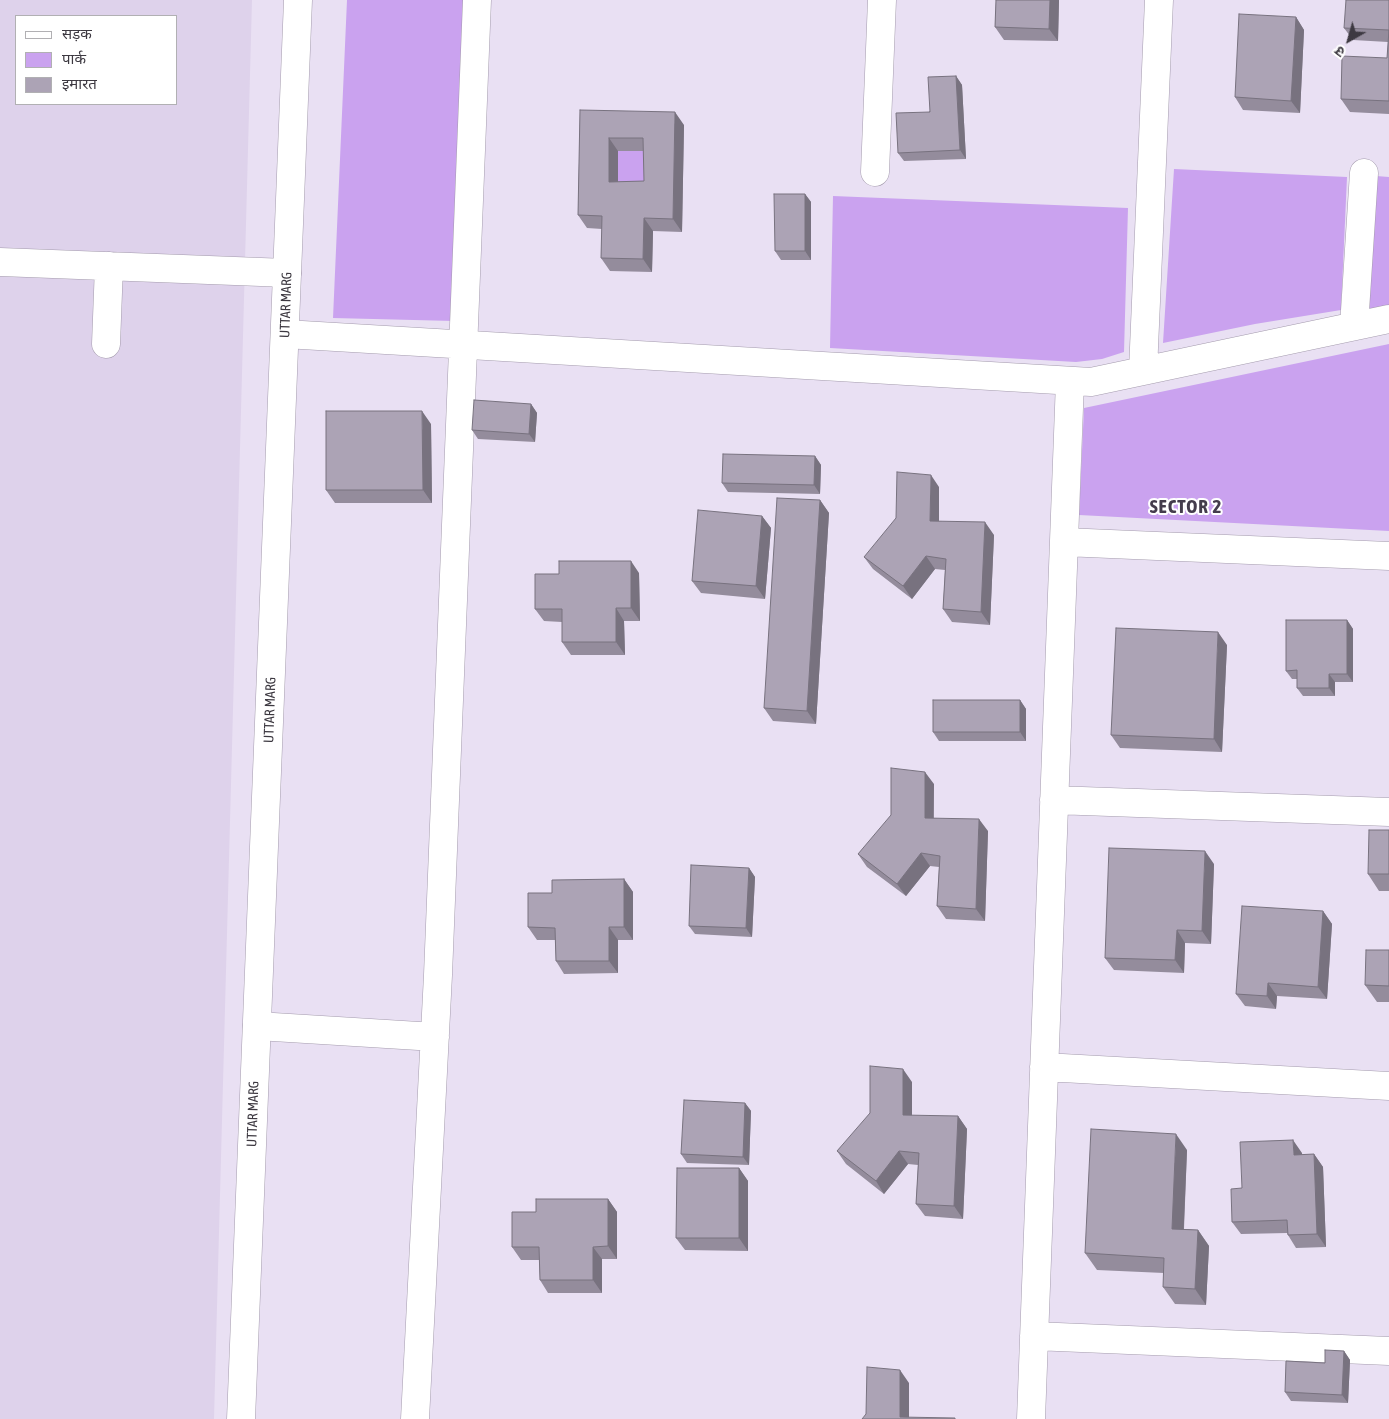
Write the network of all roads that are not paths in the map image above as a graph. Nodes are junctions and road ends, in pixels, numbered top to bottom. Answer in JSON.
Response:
{"nodes":[{"id":1,"x":298,"y":0,"type":"edge"},
{"id":2,"x":478,"y":0,"type":"edge"},
{"id":3,"x":882,"y":0,"type":"edge"},
{"id":4,"x":1159,"y":0,"type":"edge"},
{"id":5,"x":875,"y":172,"type":"dead end"},
{"id":6,"x":1364,"y":173,"type":"dead end"},
{"id":7,"x":0,"y":262,"type":"edge"},
{"id":8,"x":109,"y":266,"type":"junction"},
{"id":9,"x":287,"y":273,"type":"junction"},
{"id":10,"x":1389,"y":319,"type":"edge"},
{"id":11,"x":1354,"y":326,"type":"junction"},
{"id":12,"x":285,"y":334,"type":"junction"},
{"id":13,"x":106,"y":344,"type":"dead end"},
{"id":14,"x":464,"y":344,"type":"junction"},
{"id":15,"x":1143,"y":371,"type":"junction"},
{"id":16,"x":1070,"y":381,"type":"junction"},
{"id":17,"x":1064,"y":542,"type":"junction"},
{"id":18,"x":1389,"y":556,"type":"edge"},
{"id":19,"x":1054,"y":800,"type":"junction"},
{"id":20,"x":1389,"y":812,"type":"edge"},
{"id":21,"x":257,"y":1026,"type":"junction"},
{"id":22,"x":435,"y":1037,"type":"junction"},
{"id":23,"x":1044,"y":1067,"type":"junction"},
{"id":24,"x":1389,"y":1086,"type":"edge"},
{"id":25,"x":1034,"y":1336,"type":"junction"},
{"id":26,"x":1389,"y":1351,"type":"edge"},
{"id":27,"x":241,"y":1419,"type":"edge"},
{"id":28,"x":415,"y":1419,"type":"edge"},
{"id":29,"x":1031,"y":1419,"type":"edge"}],
"edges":[{"from":1,"to":9,"type":"street","name":"UTTAR MARG"},
{"from":2,"to":14,"type":"street"},
{"from":3,"to":5,"type":"street"},
{"from":4,"to":15,"type":"street"},
{"from":6,"to":11,"type":"street"},
{"from":7,"to":8,"type":"street"},
{"from":8,"to":9,"type":"street"},
{"from":8,"to":13,"type":"street"},
{"from":9,"to":12,"type":"street","name":"UTTAR MARG"},
{"from":10,"to":11,"type":"street"},
{"from":11,"to":15,"type":"street"},
{"from":12,"to":14,"type":"street"},
{"from":12,"to":21,"type":"street","name":"UTTAR MARG"},
{"from":14,"to":16,"type":"street"},
{"from":14,"to":22,"type":"street"},
{"from":15,"to":16,"type":"street"},
{"from":16,"to":17,"type":"street"},
{"from":17,"to":18,"type":"street"},
{"from":17,"to":19,"type":"street"},
{"from":19,"to":20,"type":"street"},
{"from":19,"to":23,"type":"street"},
{"from":21,"to":22,"type":"street"},
{"from":21,"to":27,"type":"street","name":"UTTAR MARG"},
{"from":22,"to":28,"type":"street"},
{"from":23,"to":24,"type":"street"},
{"from":23,"to":25,"type":"street"},
{"from":25,"to":26,"type":"street"},
{"from":25,"to":29,"type":"street"}]}
